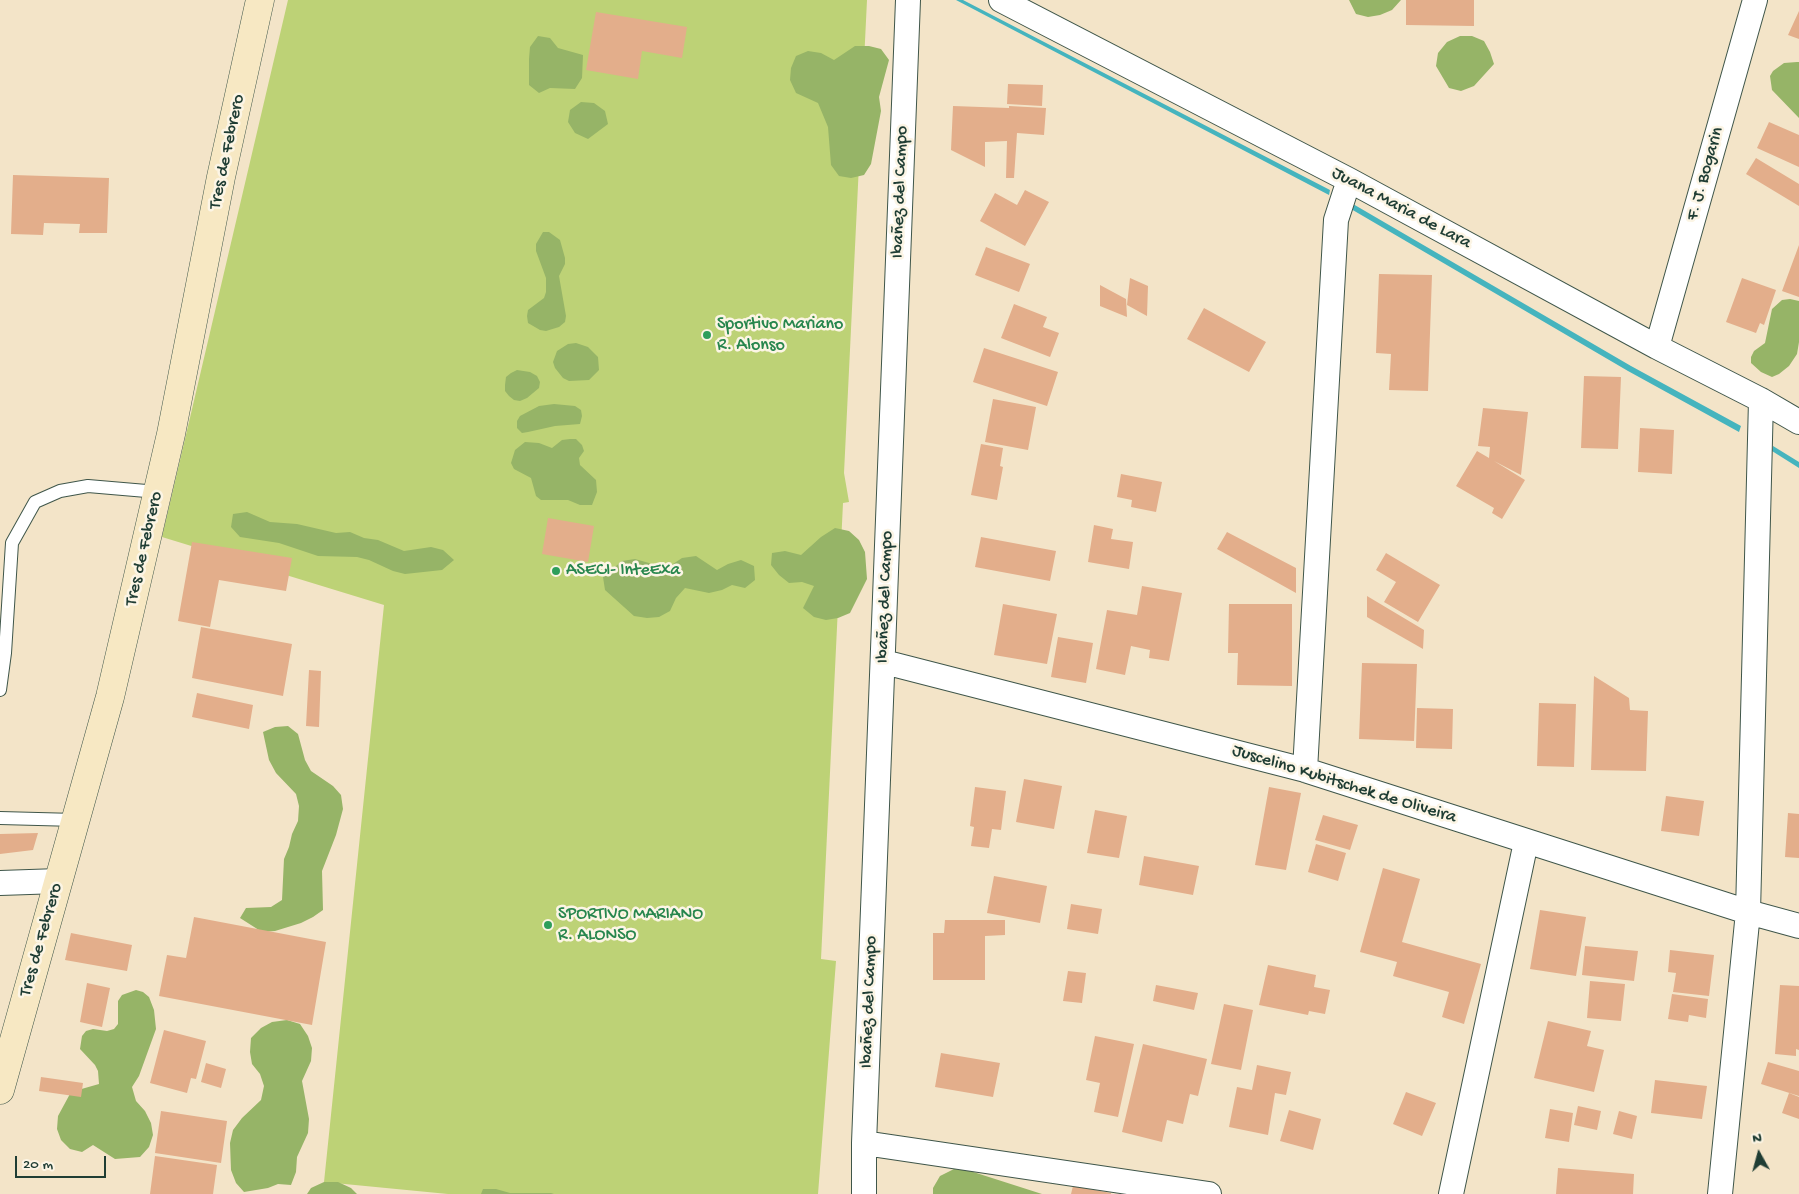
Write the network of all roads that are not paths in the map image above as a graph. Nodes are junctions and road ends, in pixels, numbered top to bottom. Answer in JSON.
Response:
{"nodes":[{"id":1,"x":260,"y":0,"type":"edge"},
{"id":2,"x":908,"y":0,"type":"edge"},
{"id":3,"x":1001,"y":0,"type":"edge"},
{"id":4,"x":1755,"y":0,"type":"edge"},
{"id":5,"x":1349,"y":180,"type":"junction"},
{"id":6,"x":1657,"y":347,"type":"junction"},
{"id":7,"x":1761,"y":400,"type":"junction"},
{"id":8,"x":1799,"y":422,"type":"edge"},
{"id":9,"x":158,"y":492,"type":"junction"},
{"id":10,"x":884,"y":662,"type":"junction"},
{"id":11,"x":0,"y":690,"type":"edge"},
{"id":12,"x":1305,"y":770,"type":"junction"},
{"id":13,"x":0,"y":818,"type":"edge"},
{"id":14,"x":76,"y":820,"type":"junction"},
{"id":15,"x":1526,"y":842,"type":"junction"},
{"id":16,"x":59,"y":881,"type":"junction"},
{"id":17,"x":0,"y":883,"type":"edge"},
{"id":18,"x":1748,"y":912,"type":"junction"},
{"id":19,"x":1799,"y":926,"type":"edge"},
{"id":20,"x":0,"y":1090,"type":"edge"},
{"id":21,"x":864,"y":1143,"type":"junction"},
{"id":22,"x":864,"y":1194,"type":"edge"},
{"id":23,"x":1209,"y":1194,"type":"edge"},
{"id":24,"x":1450,"y":1194,"type":"edge"},
{"id":25,"x":1720,"y":1194,"type":"edge"}],
"edges":[{"from":1,"to":9,"type":"street","name":"Tres de Febrero"},
{"from":2,"to":10,"type":"street","name":"Ibañez del Campo"},
{"from":3,"to":5,"type":"street","name":"Juana Maria de Lara"},
{"from":4,"to":6,"type":"street","name":"F. J. Bogarin"},
{"from":5,"to":6,"type":"street","name":"Juana Maria de Lara"},
{"from":5,"to":12,"type":"street"},
{"from":6,"to":7,"type":"street","name":"Juana Maria de Lara"},
{"from":7,"to":8,"type":"street","name":"Juana Maria de Lara"},
{"from":7,"to":18,"type":"street"},
{"from":9,"to":11,"type":"lane"},
{"from":9,"to":14,"type":"street","name":"Tres de Febrero"},
{"from":10,"to":12,"type":"street","name":"Juscelino Kubitschek de Oliveira"},
{"from":10,"to":21,"type":"street","name":"Ibañez del Campo"},
{"from":12,"to":15,"type":"street","name":"Juscelino Kubitschek de Oliveira"},
{"from":13,"to":14,"type":"lane"},
{"from":14,"to":16,"type":"street","name":"Tres de Febrero"},
{"from":15,"to":18,"type":"street","name":"Juscelino Kubitschek de Oliveira"},
{"from":15,"to":24,"type":"street"},
{"from":16,"to":17,"type":"street"},
{"from":16,"to":20,"type":"street","name":"Tres de Febrero"},
{"from":18,"to":19,"type":"street","name":"Juscelino Kubitschek de Oliveira"},
{"from":18,"to":25,"type":"street"},
{"from":21,"to":22,"type":"street","name":"Ibañez del Campo"},
{"from":21,"to":23,"type":"street"}]}
